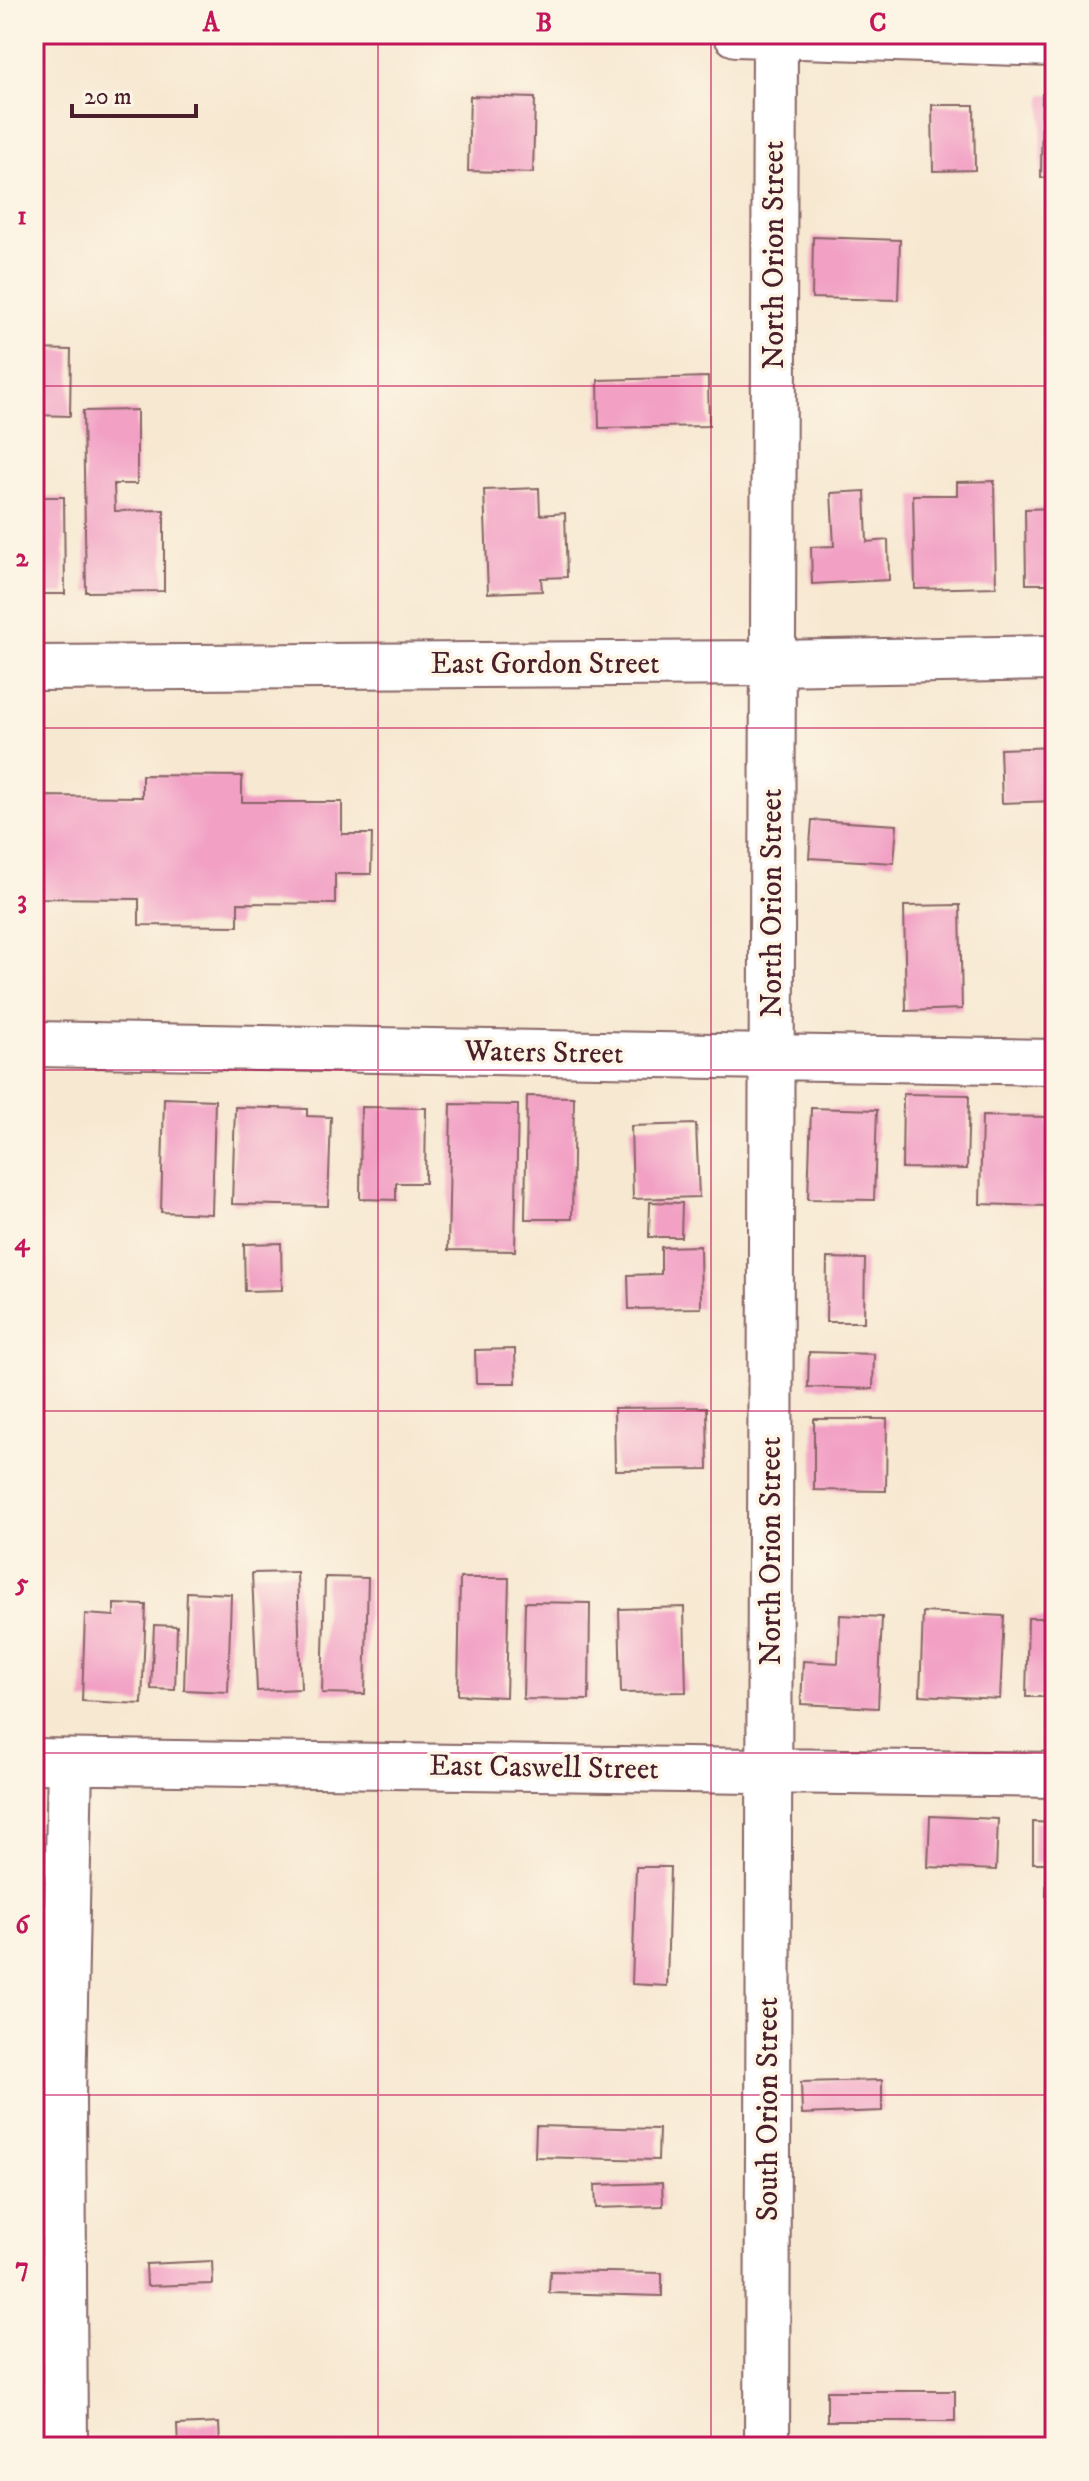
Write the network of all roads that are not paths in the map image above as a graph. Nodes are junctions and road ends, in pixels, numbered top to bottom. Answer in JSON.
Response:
{"nodes":[{"id":1,"x":736,"y":34,"type":"edge"},
{"id":2,"x":775,"y":34,"type":"edge"},
{"id":3,"x":1055,"y":44,"type":"edge"},
{"id":4,"x":1055,"y":658,"type":"edge"},
{"id":5,"x":772,"y":663,"type":"junction"},
{"id":6,"x":34,"y":668,"type":"edge"},
{"id":7,"x":34,"y":1044,"type":"edge"},
{"id":8,"x":772,"y":1058,"type":"junction"},
{"id":9,"x":1055,"y":1062,"type":"edge"},
{"id":10,"x":52,"y":1761,"type":"edge"},
{"id":11,"x":770,"y":1771,"type":"junction"},
{"id":12,"x":1055,"y":1775,"type":"edge"},
{"id":13,"x":65,"y":2447,"type":"edge"},
{"id":14,"x":767,"y":2447,"type":"edge"}],
"edges":[{"from":1,"to":2,"type":"street"},
{"from":2,"to":3,"type":"street"},
{"from":2,"to":5,"type":"street","name":"North Orion Street"},
{"from":4,"to":5,"type":"street","name":"East Gordon Street"},
{"from":5,"to":6,"type":"street","name":"East Gordon Street"},
{"from":5,"to":8,"type":"street","name":"North Orion Street"},
{"from":7,"to":8,"type":"street","name":"Waters Street"},
{"from":8,"to":9,"type":"street","name":"Waters Street"},
{"from":8,"to":11,"type":"street","name":"North Orion Street"},
{"from":10,"to":11,"type":"street","name":"East Caswell Street"},
{"from":10,"to":13,"type":"street"},
{"from":11,"to":12,"type":"street","name":"East Caswell Street"},
{"from":11,"to":14,"type":"street","name":"South Orion Street"}]}
